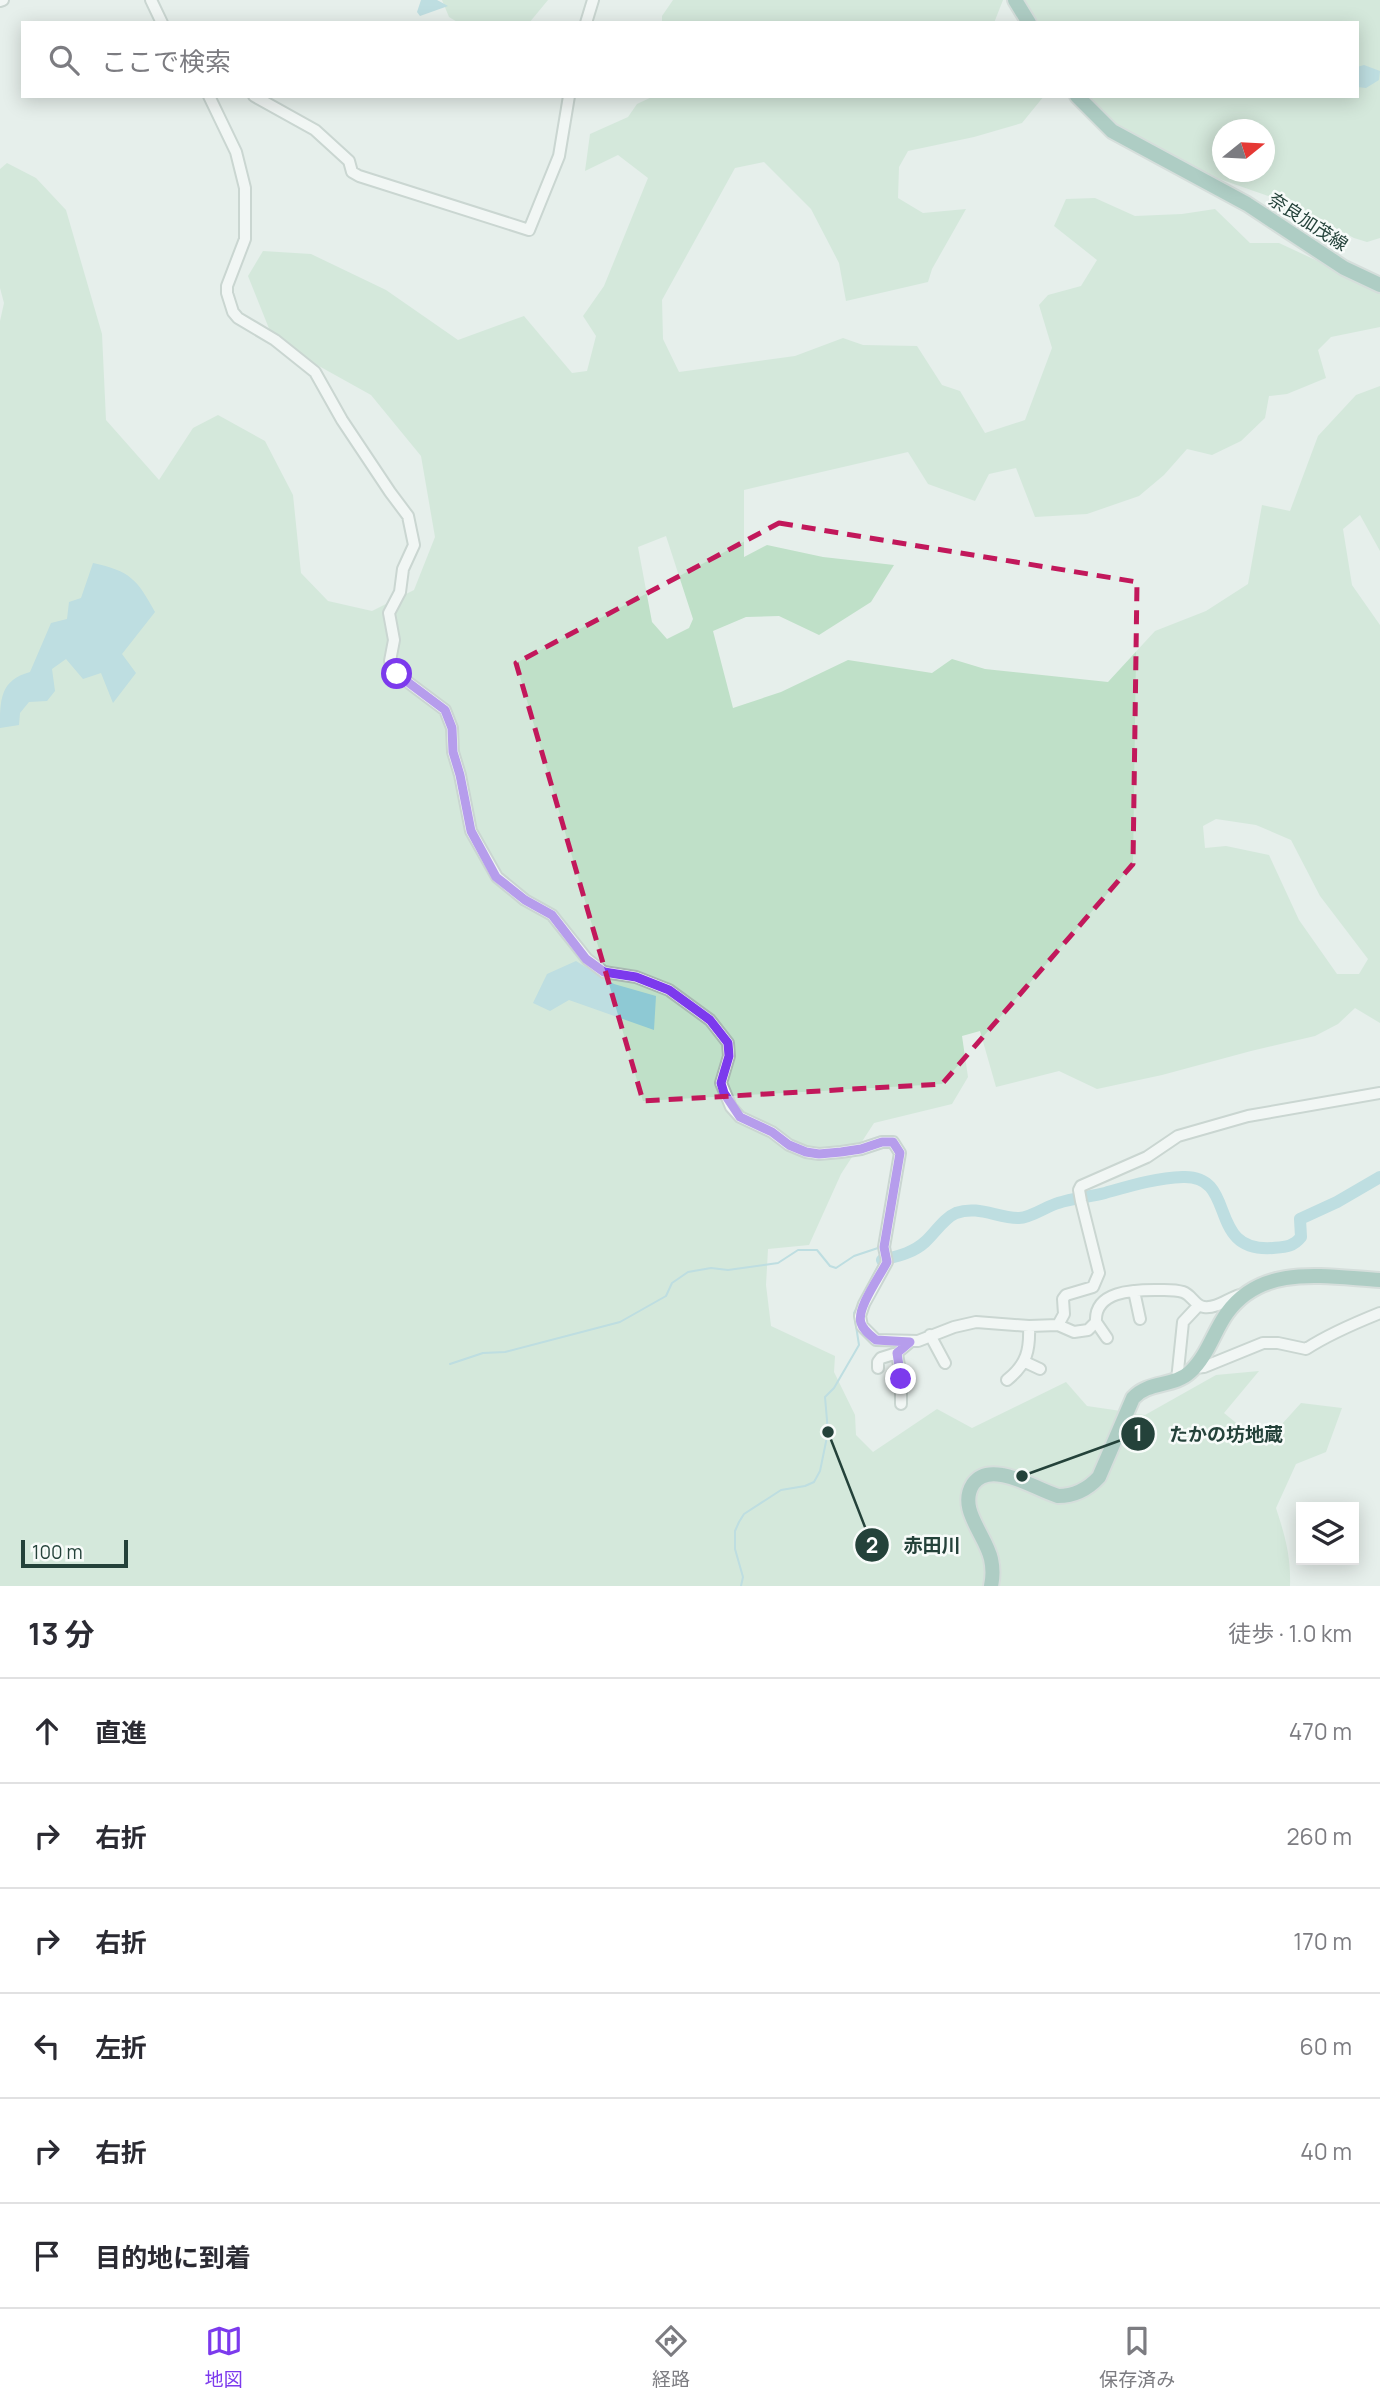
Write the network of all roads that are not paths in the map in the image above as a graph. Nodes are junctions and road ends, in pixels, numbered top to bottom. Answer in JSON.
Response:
{"nodes":[{"id":1,"x":151,"y":0,"type":"edge"},
{"id":2,"x":593,"y":0,"type":"edge"},
{"id":3,"x":1015,"y":0,"type":"edge"},
{"id":4,"x":161,"y":21,"type":"edge"},
{"id":5,"x":587,"y":21,"type":"edge"},
{"id":6,"x":1028,"y":21,"type":"edge"},
{"id":7,"x":210,"y":98,"type":"edge"},
{"id":8,"x":258,"y":98,"type":"edge"},
{"id":9,"x":569,"y":98,"type":"edge"},
{"id":10,"x":1079,"y":98,"type":"edge"},
{"id":11,"x":1380,"y":285,"type":"edge"},
{"id":12,"x":1380,"y":1093,"type":"edge"},
{"id":13,"x":1380,"y":1280,"type":"edge"},
{"id":14,"x":1134,"y":1291,"type":"junction"},
{"id":15,"x":1245,"y":1294,"type":"junction"},
{"id":16,"x":1198,"y":1306,"type":"junction"},
{"id":17,"x":1380,"y":1313,"type":"edge"},
{"id":18,"x":1139,"y":1319,"type":"dead end"},
{"id":19,"x":1096,"y":1322,"type":"junction"},
{"id":20,"x":1058,"y":1325,"type":"junction"},
{"id":21,"x":1029,"y":1326,"type":"junction"},
{"id":22,"x":930,"y":1335,"type":"junction"},
{"id":23,"x":1107,"y":1338,"type":"dead end"},
{"id":24,"x":910,"y":1342,"type":"junction"},
{"id":25,"x":897,"y":1353,"type":"junction"},
{"id":26,"x":1025,"y":1362,"type":"junction"},
{"id":27,"x":945,"y":1363,"type":"dead end"},
{"id":28,"x":878,"y":1368,"type":"dead end"},
{"id":29,"x":1194,"y":1368,"type":"junction"},
{"id":30,"x":1040,"y":1369,"type":"dead end"},
{"id":31,"x":1007,"y":1380,"type":"dead end"},
{"id":32,"x":1177,"y":1380,"type":"junction"},
{"id":33,"x":901,"y":1404,"type":"dead end"},
{"id":34,"x":991,"y":1586,"type":"edge"}],
"edges":[{"from":1,"to":4,"type":"street"},
{"from":2,"to":5,"type":"street"},
{"from":3,"to":6,"type":"main road"},
{"from":7,"to":24,"type":"street"},
{"from":8,"to":9,"type":"street"},
{"from":10,"to":11,"type":"main road","name":"奈良加茂線"},
{"from":12,"to":20,"type":"street"},
{"from":13,"to":15,"type":"main road"},
{"from":14,"to":16,"type":"street"},
{"from":14,"to":18,"type":"street"},
{"from":14,"to":19,"type":"street"},
{"from":15,"to":16,"type":"street"},
{"from":15,"to":29,"type":"main road"},
{"from":16,"to":32,"type":"street"},
{"from":17,"to":29,"type":"street"},
{"from":19,"to":20,"type":"street"},
{"from":19,"to":23,"type":"street"},
{"from":20,"to":21,"type":"street"},
{"from":21,"to":22,"type":"street"},
{"from":21,"to":26,"type":"street"},
{"from":22,"to":24,"type":"street"},
{"from":22,"to":27,"type":"street"},
{"from":24,"to":25,"type":"street"},
{"from":25,"to":28,"type":"street"},
{"from":25,"to":33,"type":"street"},
{"from":26,"to":30,"type":"street"},
{"from":26,"to":31,"type":"street"},
{"from":29,"to":32,"type":"main road"},
{"from":32,"to":34,"type":"main road"}]}
